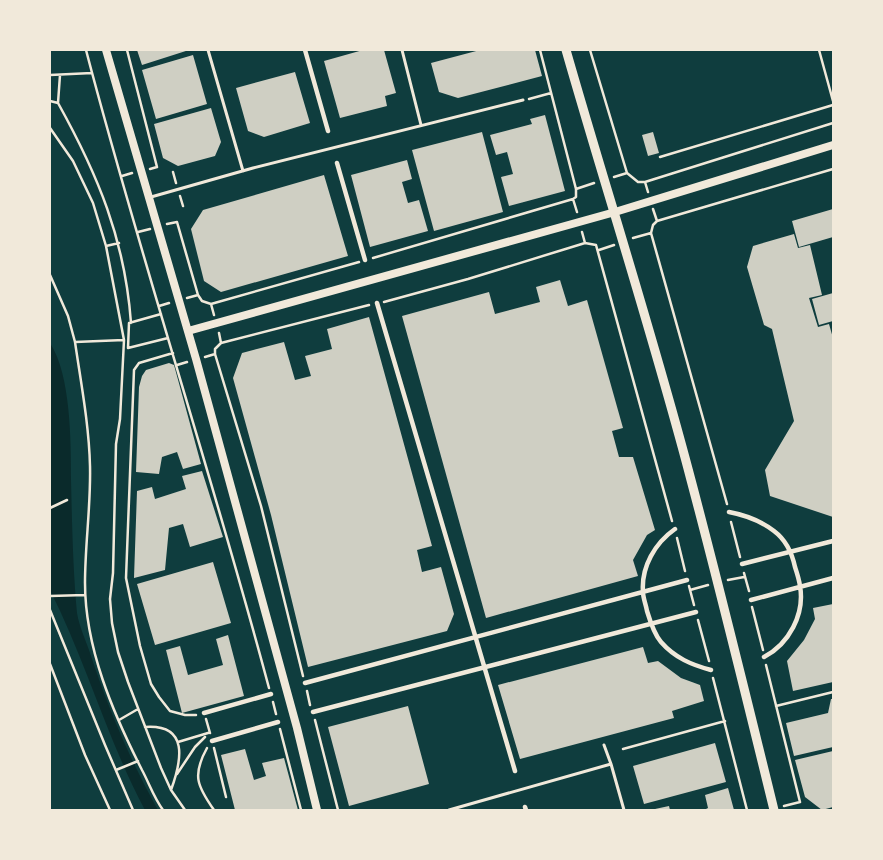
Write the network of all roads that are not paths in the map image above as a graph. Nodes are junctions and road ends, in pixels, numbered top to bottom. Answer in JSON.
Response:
{"nodes":[{"id":1,"x":106,"y":50,"type":"edge"},
{"id":2,"x":208,"y":50,"type":"edge"},
{"id":3,"x":305,"y":50,"type":"edge"},
{"id":4,"x":402,"y":50,"type":"edge"},
{"id":5,"x":566,"y":50,"type":"edge"},
{"id":6,"x":523,"y":100,"type":"road end"},
{"id":7,"x":421,"y":125,"type":"junction"},
{"id":8,"x":328,"y":131,"type":"dead end"},
{"id":9,"x":833,"y":145,"type":"edge"},
{"id":10,"x":337,"y":163,"type":"dead end"},
{"id":11,"x":243,"y":171,"type":"junction"},
{"id":12,"x":149,"y":197,"type":"junction"},
{"id":13,"x":615,"y":212,"type":"junction"},
{"id":14,"x":365,"y":260,"type":"road end"},
{"id":15,"x":377,"y":303,"type":"road end"},
{"id":16,"x":188,"y":331,"type":"junction"},
{"id":17,"x":729,"y":512,"type":"road end"},
{"id":18,"x":675,"y":529,"type":"road end"},
{"id":19,"x":833,"y":541,"type":"edge"},
{"id":20,"x":791,"y":551,"type":"junction"},
{"id":21,"x":742,"y":564,"type":"road end"},
{"id":22,"x":833,"y":578,"type":"edge"},
{"id":23,"x":687,"y":580,"type":"dead end"},
{"id":24,"x":801,"y":587,"type":"junction"},
{"id":25,"x":643,"y":591,"type":"junction"},
{"id":26,"x":751,"y":600,"type":"road end"},
{"id":27,"x":696,"y":612,"type":"dead end"},
{"id":28,"x":650,"y":623,"type":"junction"},
{"id":29,"x":475,"y":638,"type":"junction"},
{"id":30,"x":764,"y":657,"type":"road end"},
{"id":31,"x":484,"y":666,"type":"junction"},
{"id":32,"x":711,"y":670,"type":"dead end"},
{"id":33,"x":305,"y":683,"type":"road end"},
{"id":34,"x":271,"y":694,"type":"road end"},
{"id":35,"x":312,"y":712,"type":"road end"},
{"id":36,"x":204,"y":713,"type":"road end"},
{"id":37,"x":278,"y":722,"type":"road end"},
{"id":38,"x":212,"y":741,"type":"road end"},
{"id":39,"x":604,"y":745,"type":"dead end"},
{"id":40,"x":611,"y":764,"type":"junction"},
{"id":41,"x":515,"y":771,"type":"dead end"},
{"id":42,"x":317,"y":810,"type":"edge"},
{"id":43,"x":449,"y":810,"type":"edge"},
{"id":44,"x":624,"y":810,"type":"edge"},
{"id":45,"x":774,"y":810,"type":"edge"}],
"edges":[{"from":1,"to":12,"type":"street"},
{"from":2,"to":11,"type":"lane"},
{"from":3,"to":8,"type":"street"},
{"from":4,"to":7,"type":"lane"},
{"from":5,"to":13,"type":"main road"},
{"from":6,"to":7,"type":"lane"},
{"from":7,"to":11,"type":"lane"},
{"from":9,"to":13,"type":"street"},
{"from":10,"to":14,"type":"street"},
{"from":11,"to":12,"type":"lane"},
{"from":12,"to":16,"type":"street"},
{"from":13,"to":16,"type":"street"},
{"from":13,"to":45,"type":"main road"},
{"from":15,"to":29,"type":"street"},
{"from":16,"to":42,"type":"street"},
{"from":17,"to":20,"type":"street"},
{"from":18,"to":25,"type":"street"},
{"from":19,"to":20,"type":"street"},
{"from":20,"to":21,"type":"street"},
{"from":20,"to":24,"type":"street"},
{"from":22,"to":24,"type":"street"},
{"from":23,"to":25,"type":"street"},
{"from":24,"to":26,"type":"street"},
{"from":24,"to":30,"type":"street"},
{"from":25,"to":28,"type":"street"},
{"from":25,"to":29,"type":"street"},
{"from":27,"to":28,"type":"street"},
{"from":28,"to":31,"type":"street"},
{"from":28,"to":32,"type":"street"},
{"from":29,"to":31,"type":"street"},
{"from":29,"to":33,"type":"street"},
{"from":31,"to":35,"type":"street"},
{"from":31,"to":41,"type":"street"},
{"from":34,"to":36,"type":"street"},
{"from":37,"to":38,"type":"street"},
{"from":39,"to":40,"type":"lane"},
{"from":40,"to":43,"type":"lane"},
{"from":40,"to":44,"type":"lane"}]}
